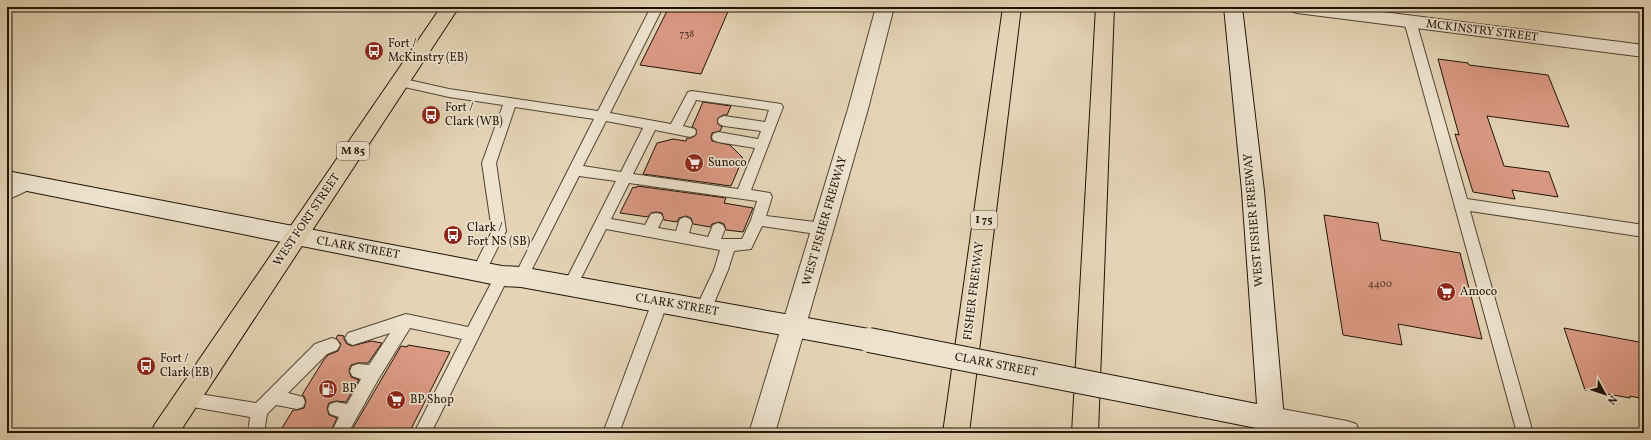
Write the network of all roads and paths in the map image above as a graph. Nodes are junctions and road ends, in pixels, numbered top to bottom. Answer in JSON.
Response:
{"nodes":[{"id":1,"x":450,"y":7,"type":"edge"},
{"id":2,"x":657,"y":7,"type":"edge"},
{"id":3,"x":885,"y":7,"type":"edge"},
{"id":4,"x":1012,"y":7,"type":"edge"},
{"id":5,"x":1105,"y":7,"type":"edge"},
{"id":6,"x":1234,"y":7,"type":"edge"},
{"id":7,"x":1297,"y":7,"type":"edge"},
{"id":8,"x":1410,"y":21,"type":"junction"},
{"id":9,"x":1644,"y":51,"type":"edge"},
{"id":10,"x":400,"y":82,"type":"junction"},
{"id":11,"x":510,"y":102,"type":"junction"},
{"id":12,"x":683,"y":115,"type":"junction"},
{"id":13,"x":602,"y":116,"type":"junction"},
{"id":14,"x":697,"y":117,"type":"dead end"},
{"id":15,"x":724,"y":121,"type":"dead end"},
{"id":16,"x":652,"y":125,"type":"junction"},
{"id":17,"x":768,"y":128,"type":"junction"},
{"id":18,"x":675,"y":130,"type":"junction"},
{"id":19,"x":690,"y":132,"type":"dead end"},
{"id":20,"x":718,"y":137,"type":"dead end"},
{"id":21,"x":762,"y":144,"type":"junction"},
{"id":22,"x":575,"y":170,"type":"junction"},
{"id":23,"x":625,"y":177,"type":"junction"},
{"id":24,"x":7,"y":180,"type":"edge"},
{"id":25,"x":28,"y":184,"type":"junction"},
{"id":26,"x":7,"y":195,"type":"edge"},
{"id":27,"x":733,"y":197,"type":"junction"},
{"id":28,"x":1461,"y":204,"type":"junction"},
{"id":29,"x":656,"y":218,"type":"dead end"},
{"id":30,"x":758,"y":220,"type":"junction"},
{"id":31,"x":602,"y":223,"type":"junction"},
{"id":32,"x":685,"y":223,"type":"dead end"},
{"id":33,"x":718,"y":229,"type":"dead end"},
{"id":34,"x":823,"y":229,"type":"junction"},
{"id":35,"x":1644,"y":231,"type":"edge"},
{"id":36,"x":649,"y":232,"type":"junction"},
{"id":37,"x":296,"y":237,"type":"junction"},
{"id":38,"x":681,"y":238,"type":"junction"},
{"id":39,"x":712,"y":244,"type":"junction"},
{"id":40,"x":728,"y":246,"type":"junction"},
{"id":41,"x":479,"y":271,"type":"junction"},
{"id":42,"x":512,"y":276,"type":"junction"},
{"id":43,"x":570,"y":286,"type":"junction"},
{"id":44,"x":660,"y":302,"type":"junction"},
{"id":45,"x":703,"y":310,"type":"junction"},
{"id":46,"x":406,"y":321,"type":"junction"},
{"id":47,"x":794,"y":326,"type":"junction"},
{"id":48,"x":472,"y":334,"type":"junction"},
{"id":49,"x":353,"y":338,"type":"dead end"},
{"id":50,"x":332,"y":345,"type":"dead end"},
{"id":51,"x":273,"y":397,"type":"junction"},
{"id":52,"x":187,"y":399,"type":"junction"},
{"id":53,"x":297,"y":402,"type":"dead end"},
{"id":54,"x":260,"y":411,"type":"junction"},
{"id":55,"x":1271,"y":426,"type":"edge"},
{"id":56,"x":164,"y":433,"type":"edge"},
{"id":57,"x":256,"y":433,"type":"edge"},
{"id":58,"x":339,"y":433,"type":"edge"},
{"id":59,"x":422,"y":433,"type":"edge"},
{"id":60,"x":611,"y":433,"type":"edge"},
{"id":61,"x":762,"y":433,"type":"edge"},
{"id":62,"x":956,"y":433,"type":"edge"},
{"id":63,"x":1086,"y":433,"type":"edge"},
{"id":64,"x":1347,"y":433,"type":"edge"},
{"id":65,"x":1525,"y":433,"type":"edge"}],
"edges":[{"from":1,"to":10,"type":"main road","name":"WEST FORT STREET","number":"M 85"},
{"from":2,"to":13,"type":"lane"},
{"from":3,"to":34,"type":"main road","name":"WEST FISHER FREEWAY"},
{"from":4,"to":62,"type":"main road","name":"FISHER FREEWAY","number":"I 75"},
{"from":5,"to":63,"type":"main road"},
{"from":6,"to":55,"type":"main road","name":"WEST FISHER FREEWAY"},
{"from":7,"to":8,"type":"main road","name":"MCKINSTRY STREET"},
{"from":8,"to":9,"type":"main road","name":"MCKINSTRY STREET"},
{"from":8,"to":28,"type":"lane"},
{"from":10,"to":11,"type":"lane"},
{"from":10,"to":37,"type":"main road","name":"WEST FORT STREET","number":"M 85"},
{"from":11,"to":13,"type":"lane"},
{"from":11,"to":41,"type":"lane"},
{"from":12,"to":14,"type":"lane"},
{"from":12,"to":17,"type":"lane"},
{"from":12,"to":18,"type":"lane"},
{"from":13,"to":16,"type":"lane"},
{"from":13,"to":22,"type":"lane"},
{"from":15,"to":17,"type":"lane"},
{"from":16,"to":18,"type":"lane"},
{"from":16,"to":23,"type":"lane"},
{"from":17,"to":21,"type":"lane"},
{"from":18,"to":19,"type":"lane"},
{"from":20,"to":21,"type":"lane"},
{"from":21,"to":27,"type":"lane"},
{"from":22,"to":23,"type":"lane"},
{"from":22,"to":42,"type":"lane"},
{"from":23,"to":27,"type":"lane"},
{"from":23,"to":31,"type":"lane"},
{"from":24,"to":25,"type":"main road","name":"CLARK STREET"},
{"from":25,"to":26,"type":"lane"},
{"from":25,"to":37,"type":"main road","name":"CLARK STREET"},
{"from":27,"to":30,"type":"lane"},
{"from":28,"to":35,"type":"lane"},
{"from":28,"to":65,"type":"lane"},
{"from":29,"to":36,"type":"lane"},
{"from":30,"to":34,"type":"lane"},
{"from":30,"to":40,"type":"lane"},
{"from":31,"to":36,"type":"lane"},
{"from":31,"to":43,"type":"lane"},
{"from":32,"to":38,"type":"lane"},
{"from":33,"to":39,"type":"lane"},
{"from":34,"to":47,"type":"main road","name":"WEST FISHER FREEWAY"},
{"from":36,"to":38,"type":"lane"},
{"from":37,"to":41,"type":"main road","name":"CLARK STREET"},
{"from":37,"to":52,"type":"main road","name":"WEST FORT STREET","number":"M 85"},
{"from":38,"to":39,"type":"lane"},
{"from":39,"to":40,"type":"lane"},
{"from":40,"to":45,"type":"lane"},
{"from":41,"to":42,"type":"main road","name":"CLARK STREET"},
{"from":42,"to":43,"type":"main road","name":"CLARK STREET"},
{"from":42,"to":48,"type":"lane"},
{"from":43,"to":44,"type":"main road","name":"CLARK STREET"},
{"from":44,"to":45,"type":"main road","name":"CLARK STREET"},
{"from":44,"to":60,"type":"lane"},
{"from":45,"to":47,"type":"main road","name":"CLARK STREET"},
{"from":46,"to":48,"type":"lane"},
{"from":46,"to":49,"type":"lane"},
{"from":46,"to":58,"type":"lane"},
{"from":47,"to":55,"type":"main road","name":"CLARK STREET","bridge":true},
{"from":47,"to":61,"type":"main road","name":"WEST FISHER FREEWAY"},
{"from":48,"to":59,"type":"lane"},
{"from":50,"to":51,"type":"lane"},
{"from":51,"to":53,"type":"lane"},
{"from":51,"to":54,"type":"lane"},
{"from":52,"to":54,"type":"lane"},
{"from":52,"to":56,"type":"main road","name":"WEST FORT STREET","number":"M 85"},
{"from":54,"to":57,"type":"lane"},
{"from":55,"to":64,"type":"main road","name":"CLARK STREET"}]}
